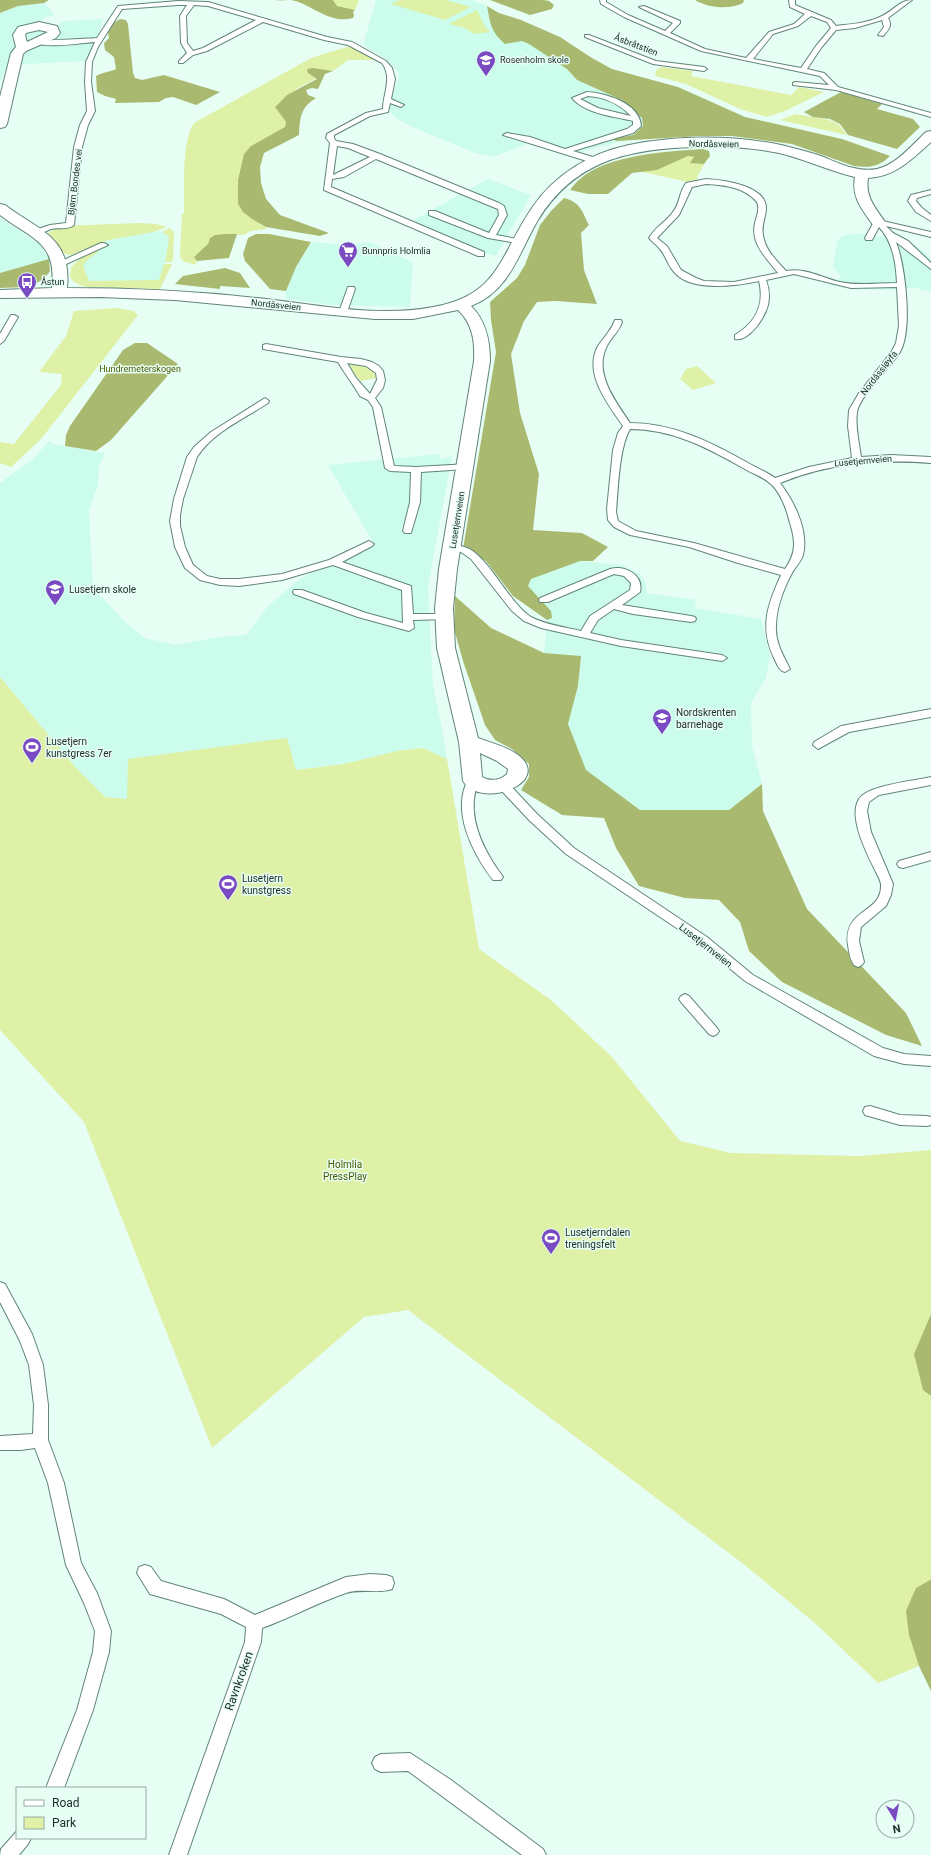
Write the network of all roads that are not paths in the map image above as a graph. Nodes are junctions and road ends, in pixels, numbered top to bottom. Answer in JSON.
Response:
{"nodes":[{"id":1,"x":603,"y":0,"type":"edge"},
{"id":2,"x":792,"y":0,"type":"edge"},
{"id":3,"x":909,"y":0,"type":"edge"},
{"id":4,"x":190,"y":1,"type":"edge"},
{"id":5,"x":119,"y":3,"type":"edge"},
{"id":6,"x":642,"y":7,"type":"dead end"},
{"id":7,"x":654,"y":13,"type":"junction"},
{"id":8,"x":809,"y":14,"type":"junction"},
{"id":9,"x":884,"y":18,"type":"junction"},
{"id":10,"x":262,"y":20,"type":"junction"},
{"id":11,"x":635,"y":20,"type":"junction"},
{"id":12,"x":834,"y":28,"type":"junction"},
{"id":13,"x":666,"y":33,"type":"junction"},
{"id":14,"x":881,"y":34,"type":"dead end"},
{"id":15,"x":587,"y":36,"type":"dead end"},
{"id":16,"x":100,"y":40,"type":"junction"},
{"id":17,"x":38,"y":42,"type":"junction"},
{"id":18,"x":22,"y":48,"type":"junction"},
{"id":19,"x":191,"y":53,"type":"junction"},
{"id":20,"x":674,"y":56,"type":"dead end"},
{"id":21,"x":748,"y":60,"type":"junction"},
{"id":22,"x":181,"y":62,"type":"dead end"},
{"id":23,"x":685,"y":66,"type":"junction"},
{"id":24,"x":704,"y":69,"type":"dead end"},
{"id":25,"x":803,"y":70,"type":"junction"},
{"id":26,"x":796,"y":84,"type":"dead end"},
{"id":27,"x":836,"y":88,"type":"junction"},
{"id":28,"x":387,"y":100,"type":"junction"},
{"id":29,"x":612,"y":100,"type":"junction"},
{"id":30,"x":401,"y":105,"type":"dead end"},
{"id":31,"x":596,"y":106,"type":"dead end"},
{"id":32,"x":931,"y":115,"type":"edge"},
{"id":33,"x":637,"y":120,"type":"junction"},
{"id":34,"x":0,"y":124,"type":"edge"},
{"id":35,"x":931,"y":134,"type":"edge"},
{"id":36,"x":506,"y":135,"type":"dead end"},
{"id":37,"x":334,"y":143,"type":"junction"},
{"id":38,"x":566,"y":151,"type":"junction"},
{"id":39,"x":377,"y":156,"type":"junction"},
{"id":40,"x":593,"y":160,"type":"junction"},
{"id":41,"x":862,"y":174,"type":"junction"},
{"id":42,"x":329,"y":178,"type":"junction"},
{"id":43,"x":931,"y":192,"type":"edge"},
{"id":44,"x":0,"y":208,"type":"edge"},
{"id":45,"x":432,"y":213,"type":"dead end"},
{"id":46,"x":931,"y":219,"type":"edge"},
{"id":47,"x":878,"y":222,"type":"junction"},
{"id":48,"x":929,"y":232,"type":"edge"},
{"id":49,"x":35,"y":233,"type":"junction"},
{"id":50,"x":491,"y":236,"type":"junction"},
{"id":51,"x":890,"y":236,"type":"junction"},
{"id":52,"x":869,"y":238,"type":"dead end"},
{"id":53,"x":520,"y":242,"type":"junction"},
{"id":54,"x":104,"y":245,"type":"dead end"},
{"id":55,"x":481,"y":254,"type":"dead end"},
{"id":56,"x":61,"y":264,"type":"junction"},
{"id":57,"x":931,"y":267,"type":"edge"},
{"id":58,"x":783,"y":273,"type":"junction"},
{"id":59,"x":762,"y":279,"type":"junction"},
{"id":60,"x":900,"y":286,"type":"junction"},
{"id":61,"x":351,"y":288,"type":"dead end"},
{"id":62,"x":59,"y":292,"type":"junction"},
{"id":63,"x":0,"y":294,"type":"edge"},
{"id":64,"x":461,"y":305,"type":"junction"},
{"id":65,"x":343,"y":312,"type":"junction"},
{"id":66,"x":14,"y":317,"type":"dead end"},
{"id":67,"x":618,"y":322,"type":"dead end"},
{"id":68,"x":738,"y":338,"type":"dead end"},
{"id":69,"x":0,"y":341,"type":"edge"},
{"id":70,"x":266,"y":347,"type":"dead end"},
{"id":71,"x":341,"y":360,"type":"junction"},
{"id":72,"x":371,"y":398,"type":"junction"},
{"id":73,"x":265,"y":401,"type":"dead end"},
{"id":74,"x":627,"y":426,"type":"junction"},
{"id":75,"x":857,"y":460,"type":"junction"},
{"id":76,"x":931,"y":460,"type":"edge"},
{"id":77,"x":466,"y":466,"type":"junction"},
{"id":78,"x":416,"y":470,"type":"junction"},
{"id":79,"x":774,"y":482,"type":"junction"},
{"id":80,"x":408,"y":531,"type":"dead end"},
{"id":81,"x":369,"y":544,"type":"dead end"},
{"id":82,"x":452,"y":547,"type":"junction"},
{"id":83,"x":333,"y":562,"type":"junction"},
{"id":84,"x":787,"y":573,"type":"junction"},
{"id":85,"x":298,"y":592,"type":"dead end"},
{"id":86,"x":544,"y":600,"type":"dead end"},
{"id":87,"x":613,"y":606,"type":"junction"},
{"id":88,"x":408,"y":616,"type":"junction"},
{"id":89,"x":444,"y":617,"type":"junction"},
{"id":90,"x":691,"y":619,"type":"dead end"},
{"id":91,"x":584,"y":634,"type":"junction"},
{"id":92,"x":722,"y":658,"type":"dead end"},
{"id":93,"x":785,"y":669,"type":"dead end"},
{"id":94,"x":931,"y":713,"type":"edge"},
{"id":95,"x":469,"y":742,"type":"junction"},
{"id":96,"x":818,"y":745,"type":"dead end"},
{"id":97,"x":473,"y":781,"type":"junction"},
{"id":98,"x":931,"y":781,"type":"edge"},
{"id":99,"x":504,"y":786,"type":"junction"},
{"id":100,"x":931,"y":856,"type":"edge"},
{"id":101,"x":903,"y":864,"type":"dead end"},
{"id":102,"x":497,"y":877,"type":"dead end"},
{"id":103,"x":858,"y":962,"type":"dead end"},
{"id":104,"x":685,"y":999,"type":"dead end"},
{"id":105,"x":713,"y":1031,"type":"dead end"},
{"id":106,"x":931,"y":1061,"type":"edge"},
{"id":107,"x":870,"y":1111,"type":"dead end"},
{"id":108,"x":927,"y":1121,"type":"dead end"},
{"id":109,"x":0,"y":1288,"type":"edge"},
{"id":110,"x":40,"y":1440,"type":"junction"},
{"id":111,"x":0,"y":1443,"type":"edge"},
{"id":112,"x":145,"y":1573,"type":"dead end"},
{"id":113,"x":386,"y":1583,"type":"dead end"},
{"id":114,"x":254,"y":1623,"type":"junction"},
{"id":115,"x":381,"y":1763,"type":"dead end"},
{"id":116,"x":55,"y":1787,"type":"edge"},
{"id":117,"x":21,"y":1839,"type":"edge"},
{"id":118,"x":7,"y":1855,"type":"edge"},
{"id":119,"x":178,"y":1855,"type":"edge"},
{"id":120,"x":537,"y":1855,"type":"edge"}],
"edges":[{"from":1,"to":11,"type":"lane"},
{"from":2,"to":8,"type":"lane"},
{"from":3,"to":9,"type":"lane"},
{"from":4,"to":5,"type":"lane","name":"Bjørn Bondes vei"},
{"from":4,"to":10,"type":"lane","name":"Bjørn Bondes vei"},
{"from":4,"to":19,"type":"lane"},
{"from":5,"to":16,"type":"lane","name":"Bjørn Bondes vei"},
{"from":6,"to":7,"type":"lane"},
{"from":7,"to":11,"type":"lane"},
{"from":7,"to":13,"type":"lane"},
{"from":8,"to":12,"type":"lane"},
{"from":8,"to":21,"type":"lane"},
{"from":9,"to":12,"type":"lane"},
{"from":9,"to":14,"type":"lane"},
{"from":10,"to":19,"type":"lane"},
{"from":10,"to":28,"type":"lane","name":"Bjørn Bondes vei"},
{"from":11,"to":13,"type":"lane"},
{"from":12,"to":25,"type":"lane"},
{"from":13,"to":21,"type":"lane"},
{"from":15,"to":23,"type":"lane","name":"Åsbråtstien"},
{"from":16,"to":17,"type":"lane"},
{"from":16,"to":49,"type":"lane","name":"Bjørn Bondes vei"},
{"from":17,"to":18,"type":"street"},
{"from":17,"to":18,"type":"street"},
{"from":18,"to":34,"type":"street"},
{"from":19,"to":22,"type":"lane"},
{"from":20,"to":23,"type":"lane"},
{"from":21,"to":25,"type":"lane"},
{"from":23,"to":24,"type":"lane","name":"Åsbråtstien"},
{"from":25,"to":27,"type":"lane"},
{"from":26,"to":27,"type":"lane"},
{"from":27,"to":32,"type":"lane"},
{"from":28,"to":30,"type":"lane"},
{"from":28,"to":37,"type":"lane"},
{"from":29,"to":31,"type":"lane"},
{"from":29,"to":33,"type":"lane"},
{"from":29,"to":33,"type":"lane"},
{"from":33,"to":38,"type":"lane"},
{"from":35,"to":41,"type":"street","name":"Nordåsveien"},
{"from":36,"to":38,"type":"lane"},
{"from":37,"to":39,"type":"lane"},
{"from":37,"to":42,"type":"lane"},
{"from":38,"to":40,"type":"lane"},
{"from":39,"to":42,"type":"lane"},
{"from":39,"to":50,"type":"lane"},
{"from":40,"to":41,"type":"street","name":"Nordåsveien"},
{"from":40,"to":53,"type":"street","name":"Nordåsveien"},
{"from":41,"to":47,"type":"street","name":"Nordåssløyfa"},
{"from":42,"to":55,"type":"lane"},
{"from":43,"to":46,"type":"lane"},
{"from":44,"to":49,"type":"street"},
{"from":45,"to":50,"type":"lane"},
{"from":47,"to":48,"type":"lane"},
{"from":47,"to":51,"type":"lane","name":"Nordåssløyfa"},
{"from":47,"to":52,"type":"lane"},
{"from":49,"to":56,"type":"street"},
{"from":50,"to":53,"type":"lane"},
{"from":51,"to":57,"type":"lane"},
{"from":51,"to":60,"type":"lane","name":"Nordåssløyfa"},
{"from":53,"to":64,"type":"street","name":"Nordåsveien"},
{"from":54,"to":56,"type":"lane"},
{"from":56,"to":62,"type":"street"},
{"from":58,"to":59,"type":"lane"},
{"from":58,"to":59,"type":"lane"},
{"from":58,"to":60,"type":"lane"},
{"from":59,"to":68,"type":"lane"},
{"from":60,"to":75,"type":"lane","name":"Nordåssløyfa"},
{"from":61,"to":65,"type":"lane"},
{"from":62,"to":63,"type":"street","name":"Nordåsveien"},
{"from":62,"to":65,"type":"street","name":"Nordåsveien"},
{"from":64,"to":65,"type":"street","name":"Nordåsveien"},
{"from":64,"to":77,"type":"street","name":"Lusetjernveien"},
{"from":66,"to":69,"type":"lane"},
{"from":67,"to":74,"type":"lane"},
{"from":70,"to":71,"type":"lane"},
{"from":71,"to":72,"type":"lane"},
{"from":71,"to":72,"type":"lane"},
{"from":72,"to":78,"type":"lane"},
{"from":73,"to":83,"type":"lane"},
{"from":74,"to":79,"type":"lane"},
{"from":74,"to":84,"type":"lane"},
{"from":75,"to":76,"type":"lane","name":"Lusetjernveien"},
{"from":75,"to":79,"type":"lane","name":"Lusetjernveien"},
{"from":77,"to":78,"type":"lane"},
{"from":77,"to":82,"type":"street","name":"Lusetjernveien"},
{"from":78,"to":80,"type":"lane"},
{"from":79,"to":84,"type":"lane"},
{"from":81,"to":83,"type":"lane"},
{"from":82,"to":89,"type":"street","name":"Lusetjernveien"},
{"from":82,"to":91,"type":"lane"},
{"from":83,"to":88,"type":"lane"},
{"from":84,"to":93,"type":"lane"},
{"from":85,"to":88,"type":"lane"},
{"from":86,"to":87,"type":"lane"},
{"from":87,"to":90,"type":"lane"},
{"from":87,"to":91,"type":"lane"},
{"from":88,"to":89,"type":"lane"},
{"from":89,"to":95,"type":"street","name":"Lusetjernveien"},
{"from":91,"to":92,"type":"lane"},
{"from":94,"to":96,"type":"lane"},
{"from":95,"to":97,"type":"street","name":"Lusetjernveien"},
{"from":95,"to":99,"type":"street"},
{"from":97,"to":99,"type":"street"},
{"from":97,"to":102,"type":"lane"},
{"from":98,"to":103,"type":"lane"},
{"from":99,"to":106,"type":"lane","name":"Lusetjernveien"},
{"from":100,"to":101,"type":"lane"},
{"from":104,"to":105,"type":"lane"},
{"from":107,"to":108,"type":"lane"},
{"from":109,"to":110,"type":"lane"},
{"from":110,"to":111,"type":"lane"},
{"from":110,"to":116,"type":"lane"},
{"from":112,"to":114,"type":"lane"},
{"from":113,"to":114,"type":"lane"},
{"from":114,"to":119,"type":"lane","name":"Ravnkroken"},
{"from":115,"to":120,"type":"lane"},
{"from":117,"to":118,"type":"lane"}]}
